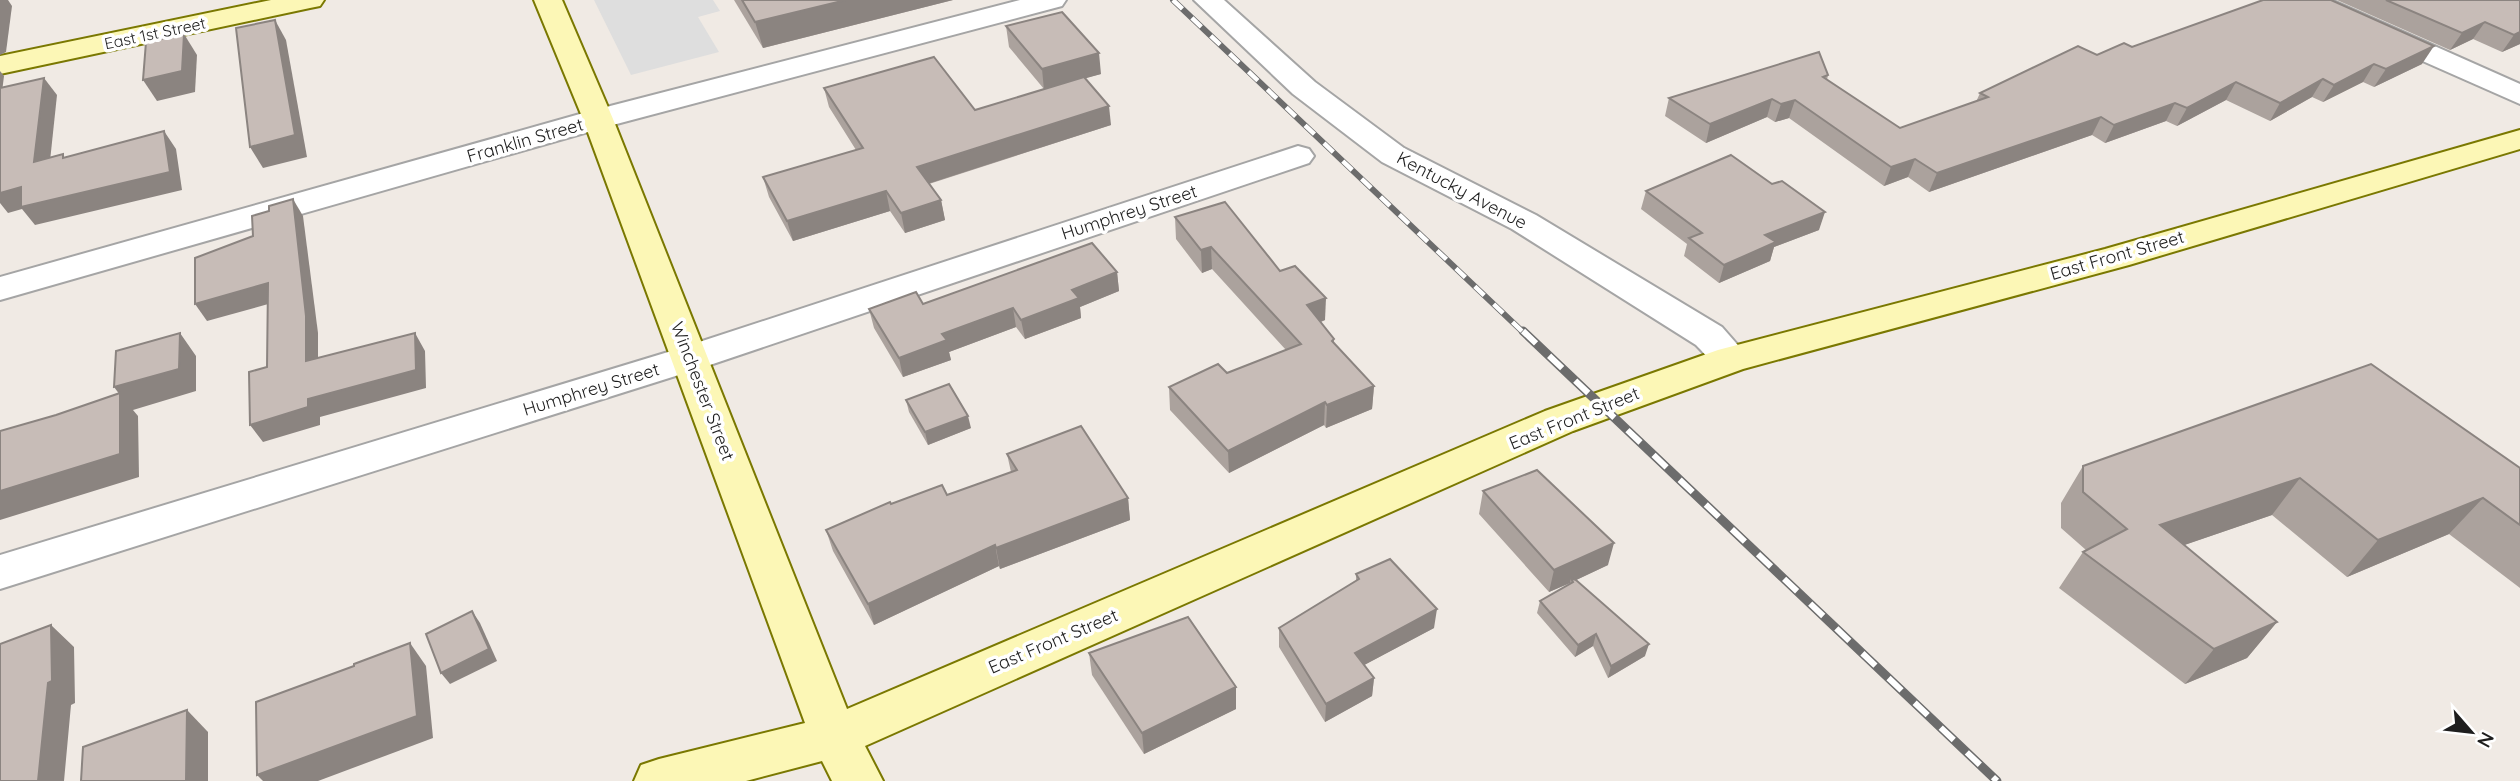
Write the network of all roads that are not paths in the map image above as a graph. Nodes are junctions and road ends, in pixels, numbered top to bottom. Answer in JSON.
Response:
{"nodes":[{"id":1,"x":310,"y":0,"type":"edge"},
{"id":2,"x":548,"y":0,"type":"edge"},
{"id":3,"x":1052,"y":0,"type":"edge"},
{"id":4,"x":1208,"y":0,"type":"edge"},
{"id":5,"x":2308,"y":0,"type":"edge"},
{"id":6,"x":0,"y":65,"type":"edge"},
{"id":7,"x":2520,"y":95,"type":"edge"},
{"id":8,"x":598,"y":119,"type":"junction"},
{"id":9,"x":2520,"y":139,"type":"edge"},
{"id":10,"x":1298,"y":156,"type":"dead end"},
{"id":11,"x":0,"y":289,"type":"edge"},
{"id":12,"x":691,"y":358,"type":"junction"},
{"id":13,"x":1731,"y":359,"type":"junction"},
{"id":14,"x":0,"y":572,"type":"edge"},
{"id":15,"x":834,"y":737,"type":"junction"},
{"id":16,"x":659,"y":781,"type":"edge"},
{"id":17,"x":858,"y":781,"type":"edge"}],
"edges":[{"from":1,"to":6,"type":"street","name":"East 1st Street"},
{"from":2,"to":8,"type":"street","name":"Winchester Street"},
{"from":3,"to":8,"type":"street","name":"Franklin Street"},
{"from":4,"to":13,"type":"street","name":"Kentucky Avenue"},
{"from":5,"to":7,"type":"street"},
{"from":8,"to":11,"type":"street","name":"Franklin Street"},
{"from":8,"to":12,"type":"street","name":"Winchester Street"},
{"from":9,"to":13,"type":"street","name":"East Front Street"},
{"from":10,"to":12,"type":"street","name":"Humphrey Street"},
{"from":12,"to":14,"type":"street","name":"Humphrey Street"},
{"from":12,"to":15,"type":"street","name":"Winchester Street"},
{"from":13,"to":15,"type":"street","name":"East Front Street"},
{"from":15,"to":16,"type":"street","name":"East Front Street"},
{"from":15,"to":17,"type":"street","name":"Winchester Street"}]}
